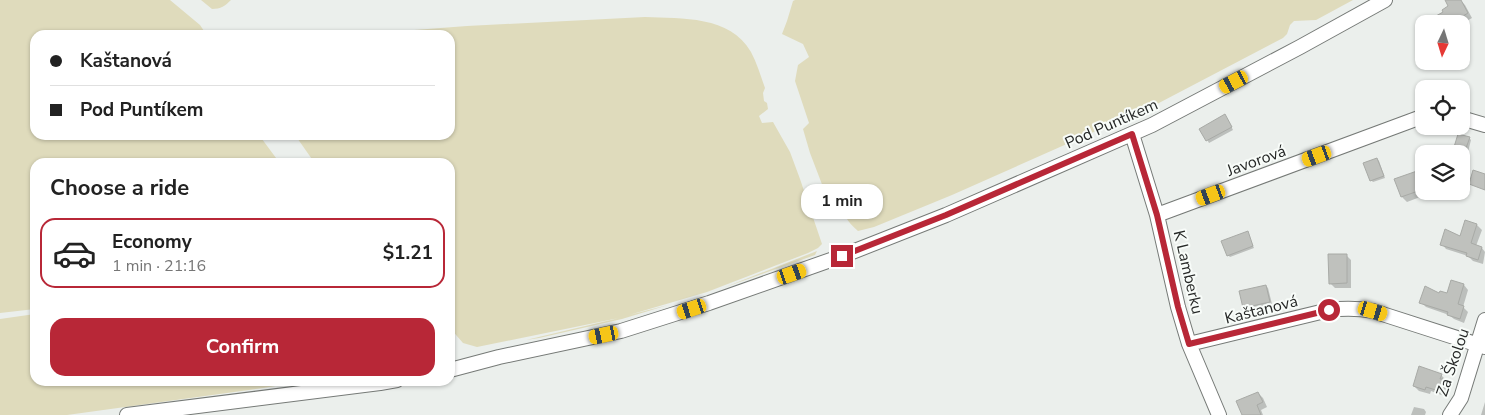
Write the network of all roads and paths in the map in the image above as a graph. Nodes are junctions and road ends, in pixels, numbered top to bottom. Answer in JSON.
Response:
{"nodes":[{"id":1,"x":1385,"y":0,"type":"edge"},
{"id":2,"x":1415,"y":119,"type":"edge"},
{"id":3,"x":1470,"y":121,"type":"edge"},
{"id":4,"x":1485,"y":125,"type":"edge"},
{"id":5,"x":1132,"y":134,"type":"junction"},
{"id":6,"x":1157,"y":215,"type":"junction"},
{"id":7,"x":1485,"y":320,"type":"edge"},
{"id":8,"x":1189,"y":344,"type":"junction"},
{"id":9,"x":1481,"y":346,"type":"edge"},
{"id":10,"x":455,"y":369,"type":"edge"},
{"id":11,"x":356,"y":386,"type":"edge"},
{"id":12,"x":127,"y":415,"type":"edge"},
{"id":13,"x":1219,"y":415,"type":"edge"},
{"id":14,"x":1450,"y":415,"type":"edge"}],
"edges":[{"from":1,"to":5,"type":"street","name":"Pod Puntíkem"},
{"from":2,"to":6,"type":"street","name":"Javorová"},
{"from":3,"to":4,"type":"street"},
{"from":5,"to":6,"type":"street","name":"K Lamberku"},
{"from":5,"to":10,"type":"street","name":"Pod Puntíkem"},
{"from":6,"to":8,"type":"street","name":"K Lamberku"},
{"from":7,"to":9,"type":"street","name":"Za Školou"},
{"from":8,"to":9,"type":"street","name":"Kaštanová"},
{"from":8,"to":13,"type":"street","name":"K Lamberku"},
{"from":9,"to":14,"type":"street","name":"Za Školou"},
{"from":11,"to":12,"type":"street"}]}
